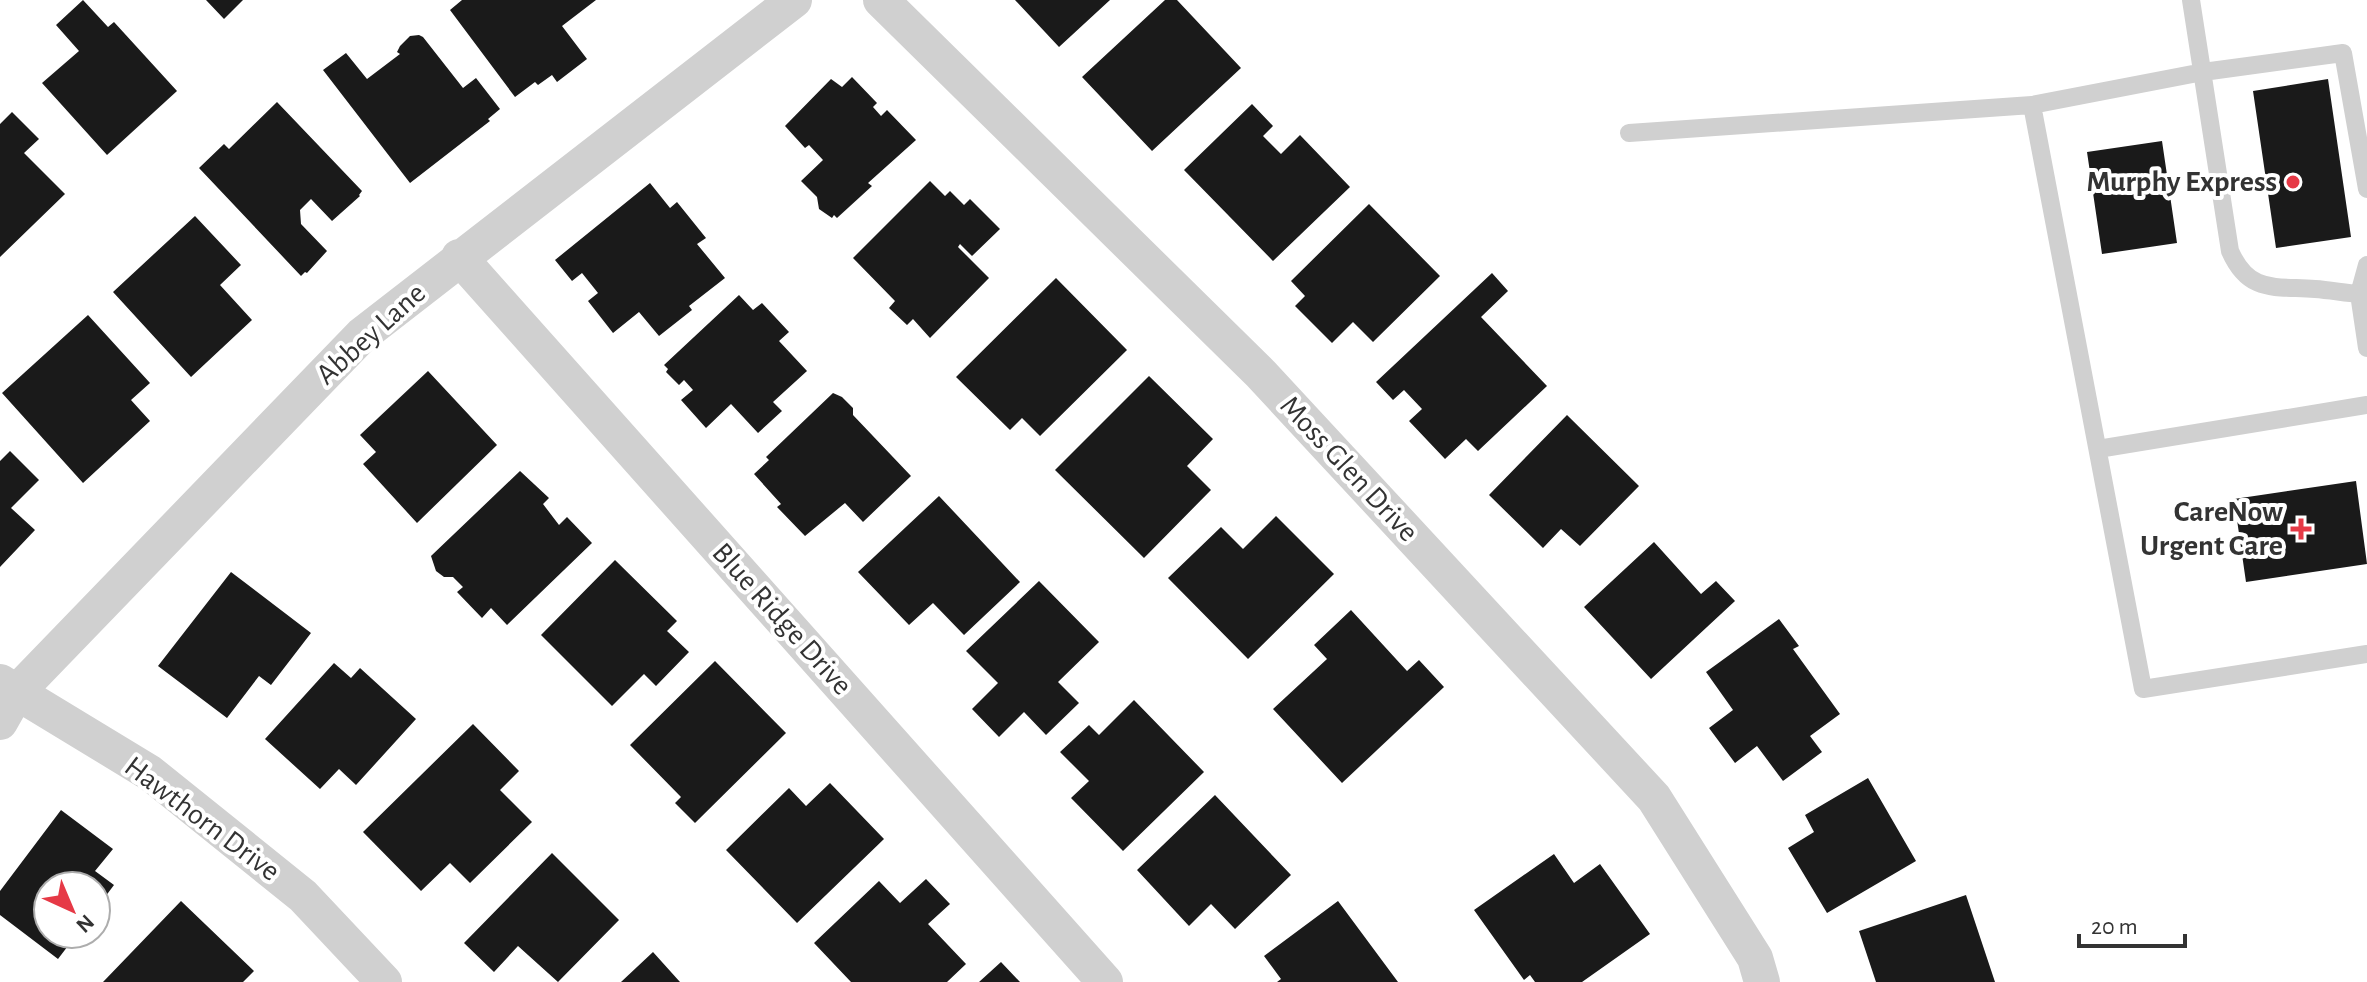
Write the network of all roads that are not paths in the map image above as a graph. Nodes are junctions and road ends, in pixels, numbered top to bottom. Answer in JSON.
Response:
{"nodes":[{"id":1,"x":794,"y":0,"type":"edge"},
{"id":2,"x":881,"y":0,"type":"edge"},
{"id":3,"x":2191,"y":0,"type":"edge"},
{"id":4,"x":2203,"y":72,"type":"junction"},
{"id":5,"x":2032,"y":105,"type":"junction"},
{"id":6,"x":1629,"y":133,"type":"dead end"},
{"id":7,"x":2367,"y":189,"type":"edge"},
{"id":8,"x":459,"y":257,"type":"junction"},
{"id":9,"x":2367,"y":265,"type":"edge"},
{"id":10,"x":2359,"y":294,"type":"junction"},
{"id":11,"x":2367,"y":348,"type":"edge"},
{"id":12,"x":2367,"y":405,"type":"edge"},
{"id":13,"x":2098,"y":449,"type":"junction"},
{"id":14,"x":2367,"y":654,"type":"edge"},
{"id":15,"x":6,"y":699,"type":"edge"},
{"id":16,"x":384,"y":982,"type":"edge"},
{"id":17,"x":1105,"y":982,"type":"edge"},
{"id":18,"x":1762,"y":982,"type":"edge"}],
"edges":[{"from":1,"to":8,"type":"street","name":"Abbey Lane"},
{"from":2,"to":18,"type":"street","name":"Moss Glen Drive"},
{"from":3,"to":4,"type":"lane"},
{"from":4,"to":5,"type":"lane"},
{"from":4,"to":7,"type":"lane"},
{"from":4,"to":10,"type":"lane"},
{"from":5,"to":6,"type":"lane"},
{"from":5,"to":13,"type":"lane"},
{"from":8,"to":15,"type":"street","name":"Abbey Lane"},
{"from":8,"to":17,"type":"street","name":"Blue Ridge Drive"},
{"from":9,"to":10,"type":"lane"},
{"from":10,"to":11,"type":"lane"},
{"from":12,"to":13,"type":"lane"},
{"from":13,"to":14,"type":"lane"},
{"from":15,"to":16,"type":"street","name":"Hawthorn Drive"}]}
